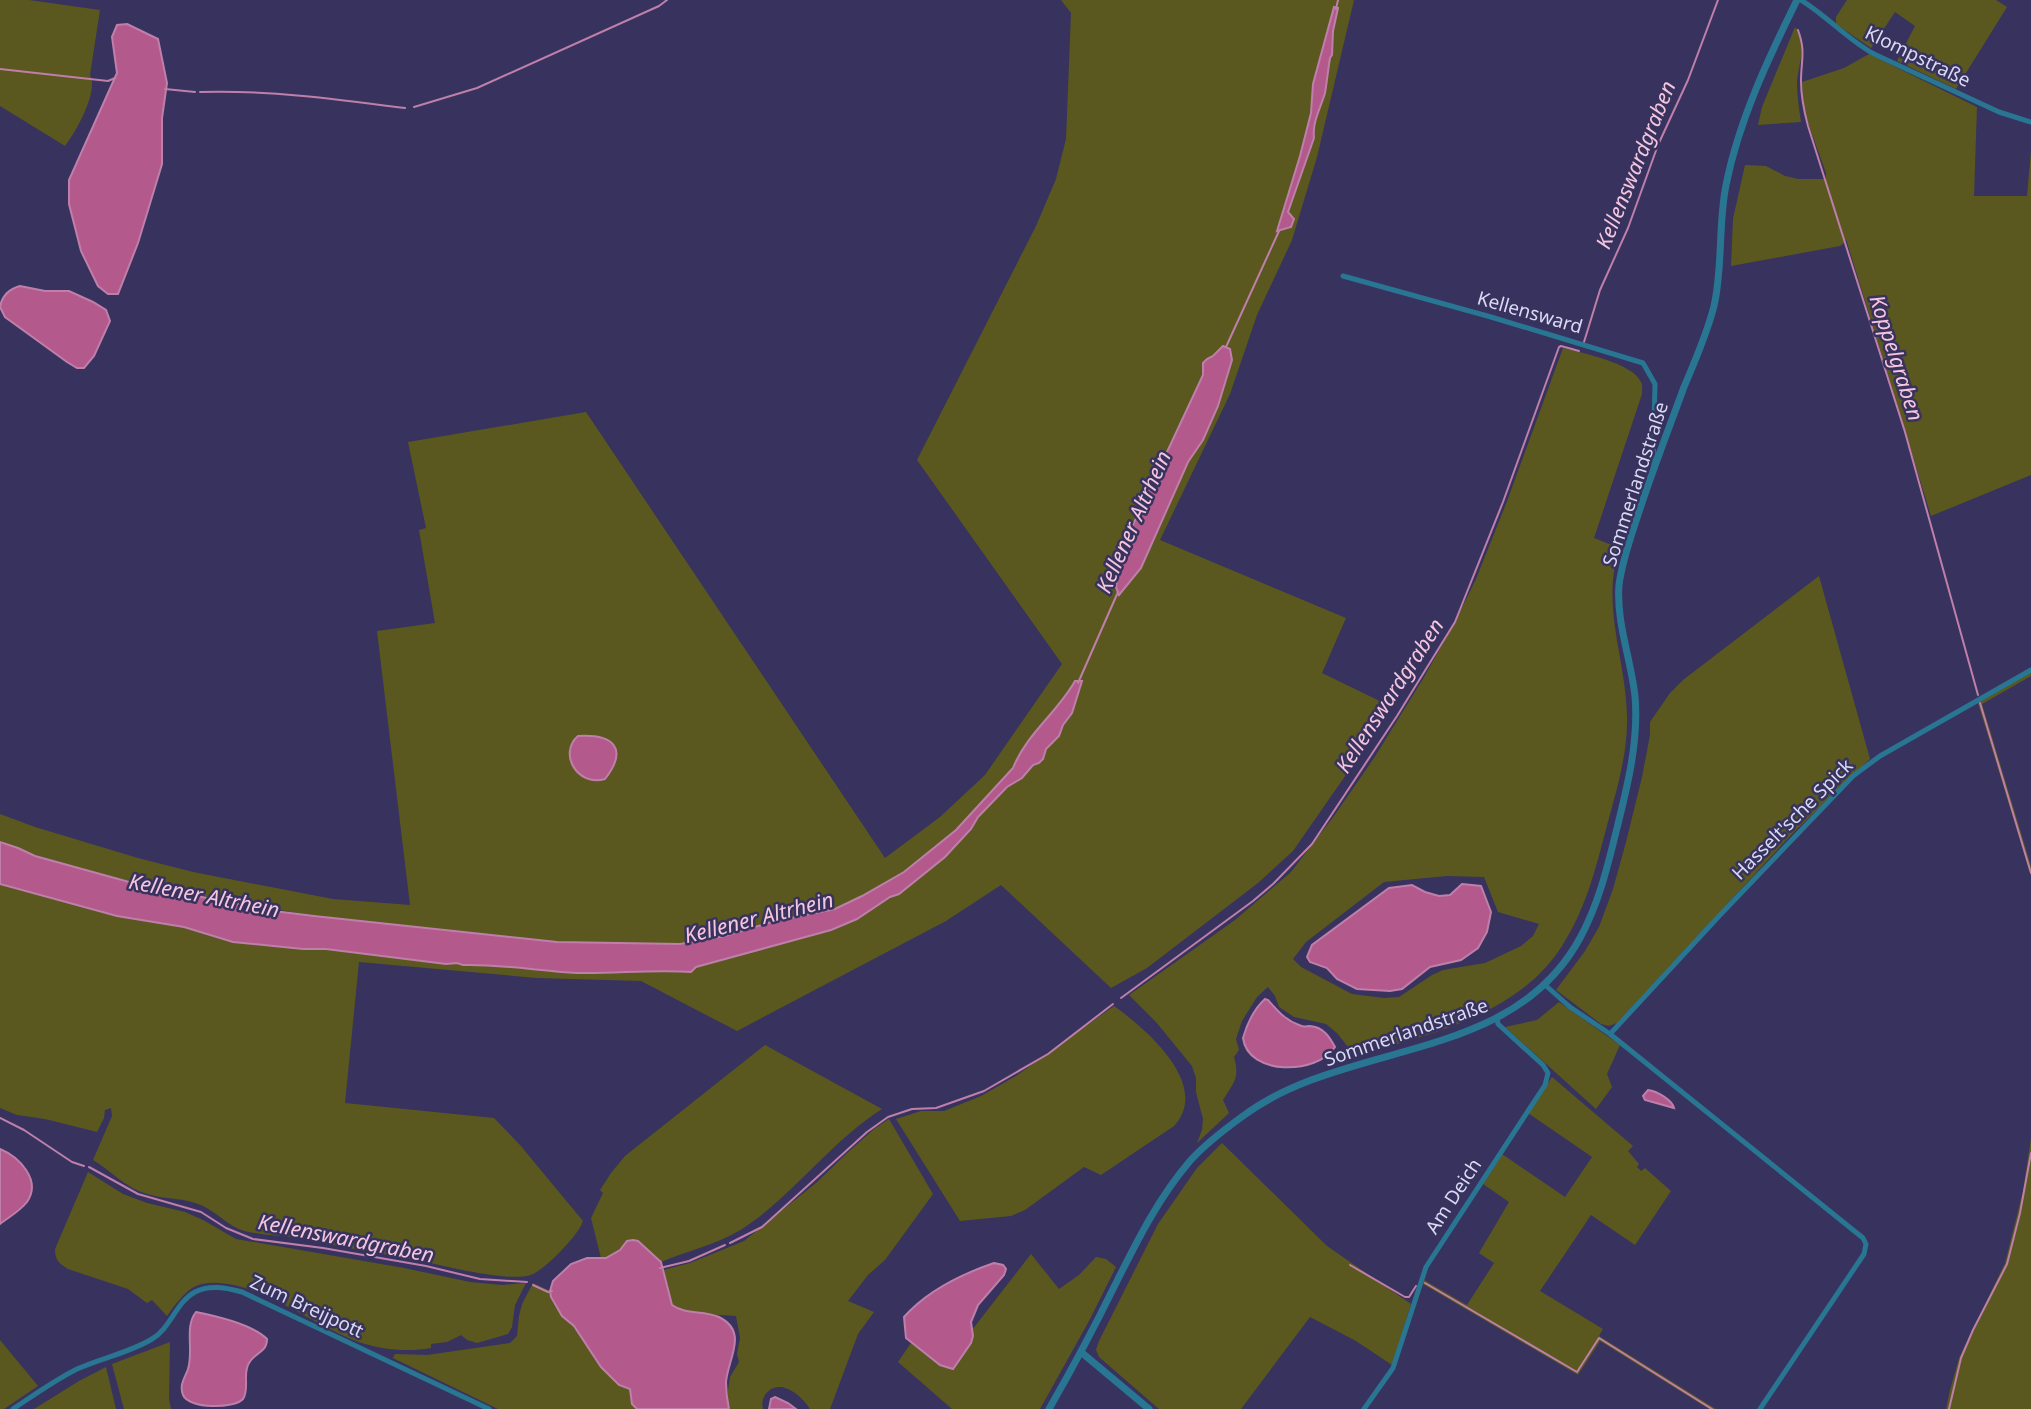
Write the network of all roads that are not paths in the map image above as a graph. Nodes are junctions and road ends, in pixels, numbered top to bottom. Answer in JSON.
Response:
{"nodes":[{"id":1,"x":1799,"y":0,"type":"edge"},
{"id":2,"x":2031,"y":122,"type":"edge"},
{"id":3,"x":1343,"y":276,"type":"dead end"},
{"id":4,"x":1653,"y":468,"type":"junction"},
{"id":5,"x":2031,"y":670,"type":"edge"},
{"id":6,"x":1544,"y":984,"type":"junction"},
{"id":7,"x":1497,"y":1019,"type":"junction"},
{"id":8,"x":1610,"y":1034,"type":"junction"},
{"id":9,"x":1081,"y":1352,"type":"junction"},
{"id":10,"x":13,"y":1409,"type":"edge"},
{"id":11,"x":489,"y":1409,"type":"edge"},
{"id":12,"x":1049,"y":1409,"type":"edge"},
{"id":13,"x":1149,"y":1409,"type":"edge"},
{"id":14,"x":1364,"y":1409,"type":"edge"},
{"id":15,"x":1760,"y":1409,"type":"edge"}],
"edges":[{"from":1,"to":2,"type":"street","name":"Klompstraße"},
{"from":1,"to":4,"type":"street","name":"Sommerlandstraße"},
{"from":3,"to":4,"type":"street","name":"Kellensward"},
{"from":4,"to":6,"type":"street","name":"Sommerlandstraße"},
{"from":5,"to":8,"type":"street","name":"Hasselt'sche Spick"},
{"from":6,"to":7,"type":"street","name":"Sommerlandstraße"},
{"from":6,"to":8,"type":"street"},
{"from":7,"to":9,"type":"street","name":"Sommerlandstraße"},
{"from":7,"to":14,"type":"street","name":"Am Deich"},
{"from":8,"to":15,"type":"street"},
{"from":9,"to":12,"type":"street","name":"Sommerlandstraße"},
{"from":9,"to":13,"type":"street"},
{"from":10,"to":11,"type":"street","name":"Zum Breijpott"}]}
